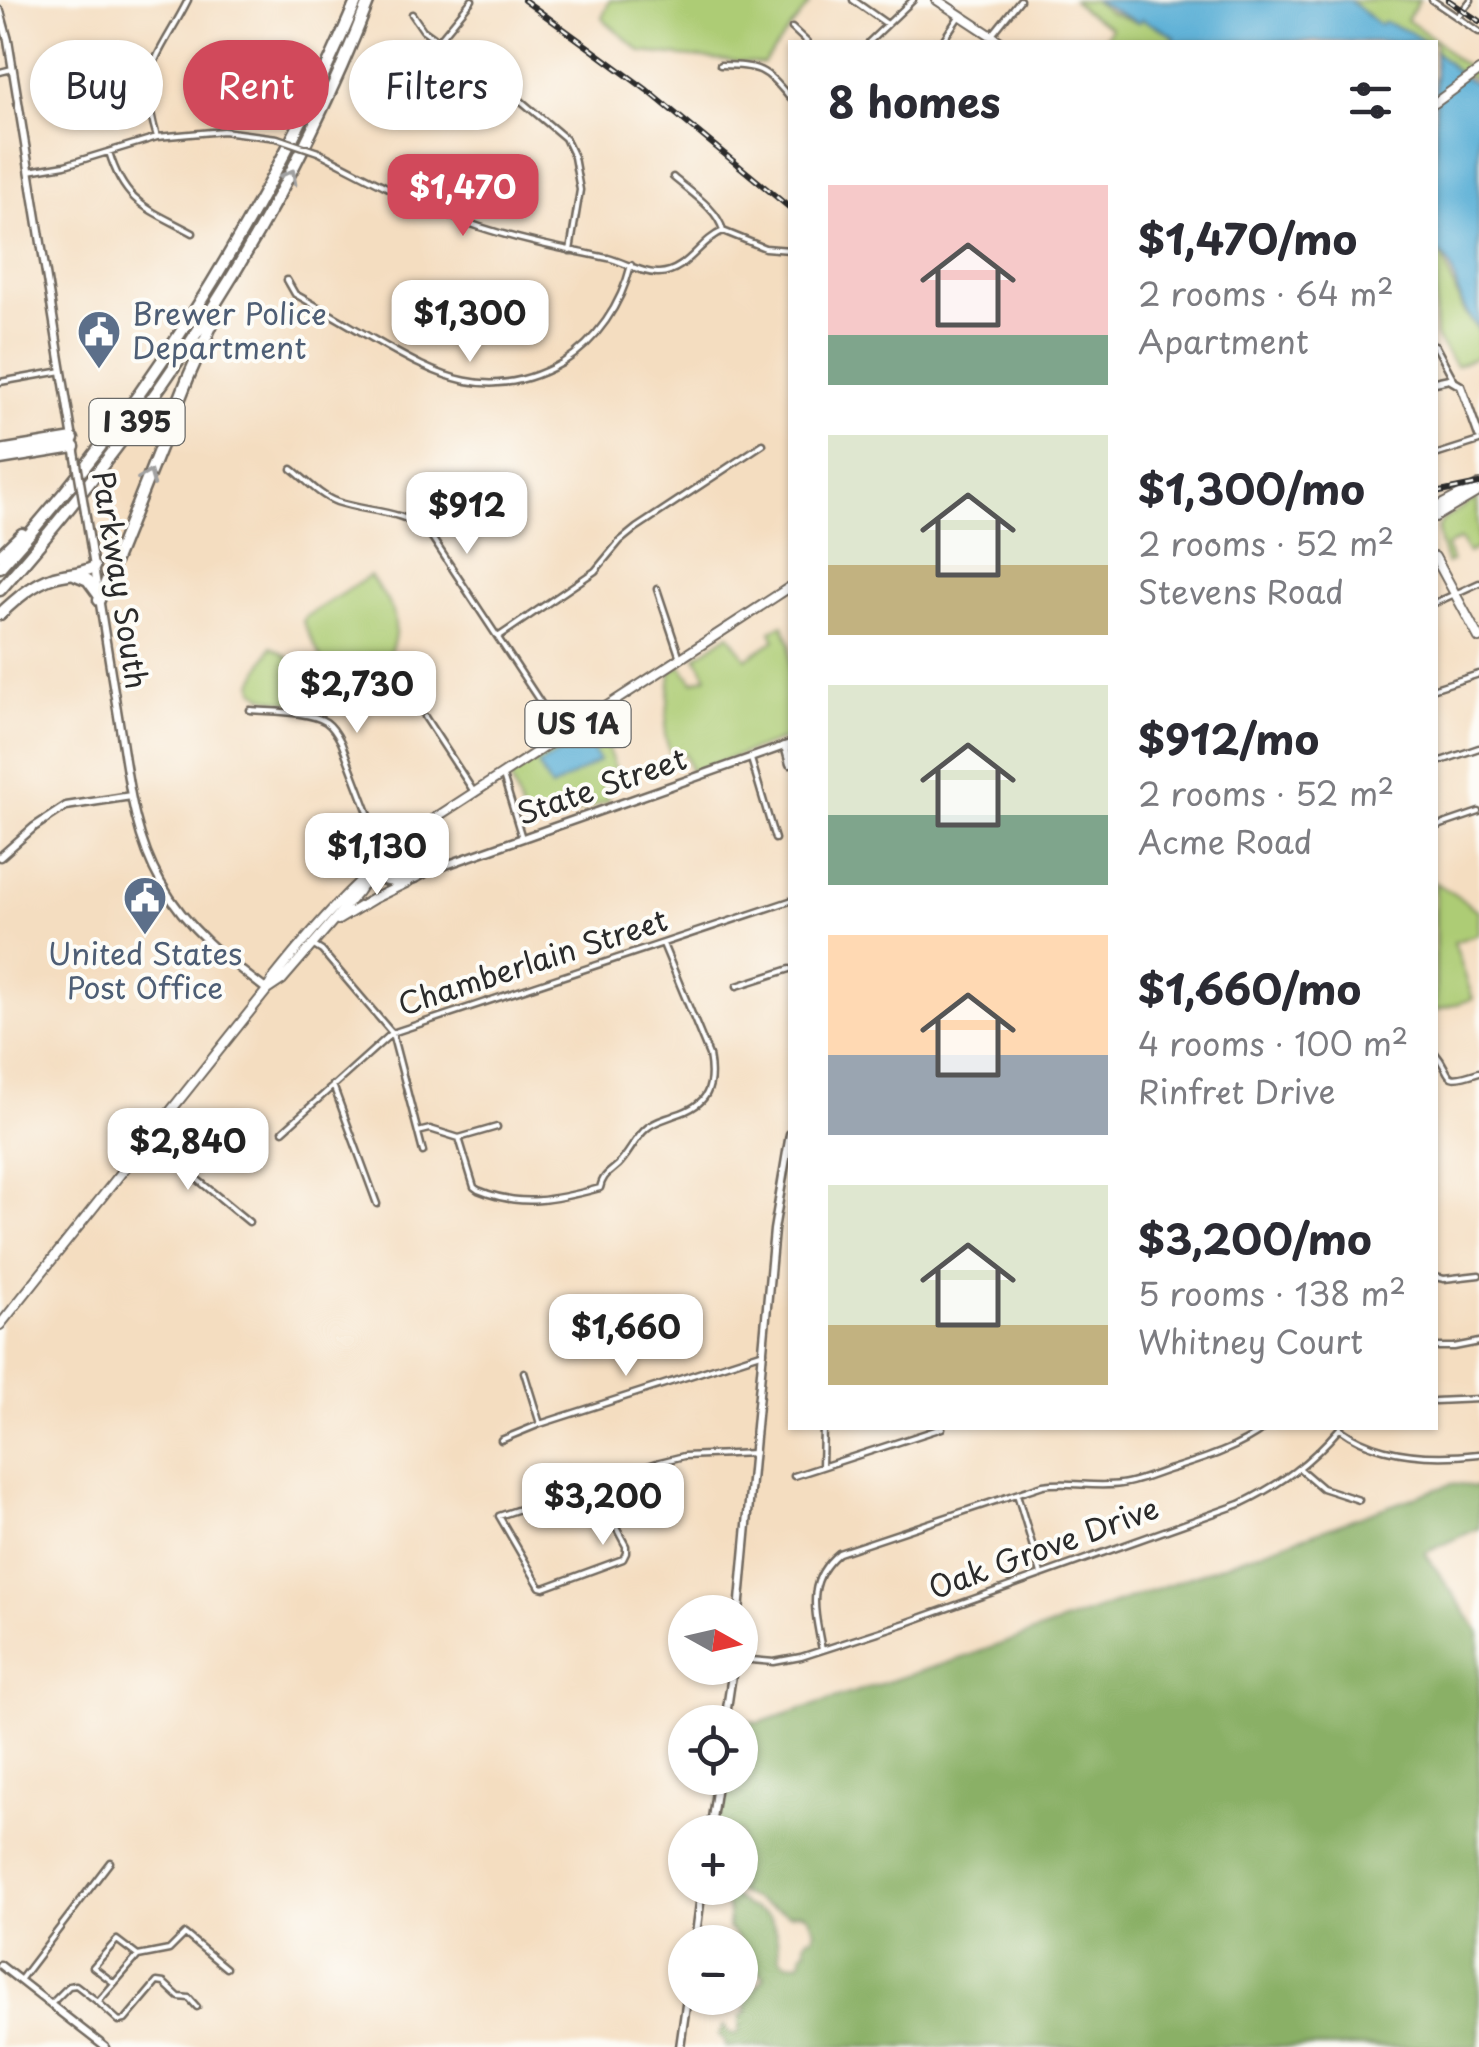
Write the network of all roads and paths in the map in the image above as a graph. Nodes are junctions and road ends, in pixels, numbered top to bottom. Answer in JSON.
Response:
{"nodes":[{"id":1,"x":188,"y":0,"type":"edge"},
{"id":2,"x":354,"y":0,"type":"edge"},
{"id":3,"x":370,"y":0,"type":"edge"},
{"id":4,"x":472,"y":0,"type":"edge"},
{"id":5,"x":853,"y":0,"type":"edge"},
{"id":6,"x":913,"y":0,"type":"edge"},
{"id":7,"x":937,"y":0,"type":"edge"},
{"id":8,"x":1020,"y":0,"type":"edge"},
{"id":9,"x":1432,"y":0,"type":"edge"},
{"id":10,"x":1470,"y":0,"type":"edge"},
{"id":11,"x":0,"y":11,"type":"edge"},
{"id":12,"x":412,"y":14,"type":"dead end"},
{"id":13,"x":960,"y":16,"type":"junction"},
{"id":14,"x":1457,"y":17,"type":"junction"},
{"id":15,"x":887,"y":24,"type":"junction"},
{"id":16,"x":792,"y":28,"type":"dead end"},
{"id":17,"x":1479,"y":32,"type":"edge"},
{"id":18,"x":991,"y":36,"type":"junction"},
{"id":19,"x":439,"y":40,"type":"joint"},
{"id":20,"x":805,"y":40,"type":"edge"},
{"id":21,"x":870,"y":40,"type":"edge"},
{"id":22,"x":943,"y":40,"type":"edge"},
{"id":23,"x":998,"y":40,"type":"edge"},
{"id":24,"x":720,"y":65,"type":"dead end"},
{"id":25,"x":12,"y":69,"type":"junction"},
{"id":26,"x":0,"y":72,"type":"edge"},
{"id":27,"x":1479,"y":72,"type":"edge"},
{"id":28,"x":788,"y":96,"type":"edge"},
{"id":29,"x":1438,"y":101,"type":"edge"},
{"id":30,"x":523,"y":102,"type":"edge"},
{"id":31,"x":157,"y":136,"type":"junction"},
{"id":32,"x":109,"y":152,"type":"junction"},
{"id":33,"x":29,"y":171,"type":"junction"},
{"id":34,"x":674,"y":176,"type":"dead end"},
{"id":35,"x":723,"y":231,"type":"junction"},
{"id":36,"x":193,"y":233,"type":"dead end"},
{"id":37,"x":256,"y":239,"type":"junction"},
{"id":38,"x":788,"y":250,"type":"edge"},
{"id":39,"x":570,"y":251,"type":"junction"},
{"id":40,"x":632,"y":265,"type":"junction"},
{"id":41,"x":286,"y":280,"type":"dead end"},
{"id":42,"x":1438,"y":350,"type":"edge"},
{"id":43,"x":62,"y":372,"type":"junction"},
{"id":44,"x":1454,"y":380,"type":"junction"},
{"id":45,"x":1438,"y":381,"type":"edge"},
{"id":46,"x":0,"y":382,"type":"edge"},
{"id":47,"x":1479,"y":438,"type":"edge"},
{"id":48,"x":763,"y":444,"type":"dead end"},
{"id":49,"x":75,"y":448,"type":"junction"},
{"id":50,"x":1438,"y":454,"type":"edge"},
{"id":51,"x":0,"y":455,"type":"edge"},
{"id":52,"x":292,"y":469,"type":"dead end"},
{"id":53,"x":1479,"y":488,"type":"edge"},
{"id":54,"x":66,"y":492,"type":"junction"},
{"id":55,"x":1438,"y":515,"type":"edge"},
{"id":56,"x":0,"y":555,"type":"edge"},
{"id":57,"x":116,"y":556,"type":"junction"},
{"id":58,"x":1438,"y":563,"type":"edge"},
{"id":59,"x":94,"y":565,"type":"junction"},
{"id":60,"x":0,"y":567,"type":"edge"},
{"id":61,"x":70,"y":574,"type":"junction"},
{"id":62,"x":1479,"y":583,"type":"edge"},
{"id":63,"x":656,"y":589,"type":"dead end"},
{"id":64,"x":788,"y":589,"type":"edge"},
{"id":65,"x":0,"y":590,"type":"edge"},
{"id":66,"x":1456,"y":596,"type":"junction"},
{"id":67,"x":99,"y":597,"type":"junction"},
{"id":68,"x":1438,"y":602,"type":"edge"},
{"id":69,"x":0,"y":614,"type":"edge"},
{"id":70,"x":498,"y":636,"type":"junction"},
{"id":71,"x":1479,"y":638,"type":"edge"},
{"id":72,"x":680,"y":658,"type":"junction"},
{"id":73,"x":1479,"y":674,"type":"edge"},
{"id":74,"x":1438,"y":687,"type":"edge"},
{"id":75,"x":250,"y":710,"type":"dead end"},
{"id":76,"x":425,"y":717,"type":"dead end"},
{"id":77,"x":562,"y":735,"type":"junction"},
{"id":78,"x":787,"y":745,"type":"edge"},
{"id":79,"x":1479,"y":748,"type":"edge"},
{"id":80,"x":751,"y":759,"type":"junction"},
{"id":81,"x":1438,"y":762,"type":"edge"},
{"id":82,"x":502,"y":773,"type":"junction"},
{"id":83,"x":474,"y":792,"type":"junction"},
{"id":84,"x":131,"y":796,"type":"junction"},
{"id":85,"x":1479,"y":812,"type":"edge"},
{"id":86,"x":1438,"y":826,"type":"edge"},
{"id":87,"x":522,"y":838,"type":"junction"},
{"id":88,"x":775,"y":839,"type":"dead end"},
{"id":89,"x":0,"y":856,"type":"edge"},
{"id":90,"x":385,"y":857,"type":"junction"},
{"id":91,"x":373,"y":868,"type":"junction"},
{"id":92,"x":430,"y":871,"type":"junction"},
{"id":93,"x":408,"y":882,"type":"junction"},
{"id":94,"x":788,"y":903,"type":"edge"},
{"id":95,"x":319,"y":932,"type":"junction"},
{"id":96,"x":312,"y":944,"type":"junction"},
{"id":97,"x":663,"y":944,"type":"junction"},
{"id":98,"x":322,"y":950,"type":"junction"},
{"id":99,"x":788,"y":969,"type":"edge"},
{"id":100,"x":736,"y":986,"type":"dead end"},
{"id":101,"x":267,"y":990,"type":"junction"},
{"id":102,"x":392,"y":1033,"type":"junction"},
{"id":103,"x":1438,"y":1056,"type":"edge"},
{"id":104,"x":1479,"y":1072,"type":"edge"},
{"id":105,"x":333,"y":1085,"type":"junction"},
{"id":106,"x":497,"y":1127,"type":"dead end"},
{"id":107,"x":282,"y":1131,"type":"dead end"},
{"id":108,"x":418,"y":1132,"type":"junction"},
{"id":109,"x":147,"y":1138,"type":"junction"},
{"id":110,"x":459,"y":1138,"type":"junction"},
{"id":111,"x":788,"y":1146,"type":"edge"},
{"id":112,"x":422,"y":1152,"type":"dead end"},
{"id":113,"x":377,"y":1204,"type":"dead end"},
{"id":114,"x":250,"y":1222,"type":"dead end"},
{"id":115,"x":1479,"y":1275,"type":"edge"},
{"id":116,"x":1438,"y":1278,"type":"edge"},
{"id":117,"x":2,"y":1319,"type":"edge"},
{"id":118,"x":1479,"y":1342,"type":"edge"},
{"id":119,"x":1438,"y":1347,"type":"edge"},
{"id":120,"x":764,"y":1352,"type":"junction"},
{"id":121,"x":524,"y":1372,"type":"dead end"},
{"id":122,"x":1479,"y":1399,"type":"edge"},
{"id":123,"x":1438,"y":1401,"type":"edge"},
{"id":124,"x":540,"y":1424,"type":"junction"},
{"id":125,"x":824,"y":1430,"type":"edge"},
{"id":126,"x":936,"y":1430,"type":"edge"},
{"id":127,"x":1262,"y":1430,"type":"edge"},
{"id":128,"x":1338,"y":1430,"type":"edge"},
{"id":129,"x":1342,"y":1430,"type":"edge"},
{"id":130,"x":500,"y":1440,"type":"dead end"},
{"id":131,"x":755,"y":1453,"type":"junction"},
{"id":132,"x":1479,"y":1454,"type":"edge"},
{"id":133,"x":822,"y":1466,"type":"junction"},
{"id":134,"x":1300,"y":1469,"type":"junction"},
{"id":135,"x":794,"y":1476,"type":"dead end"},
{"id":136,"x":594,"y":1485,"type":"junction"},
{"id":137,"x":1017,"y":1494,"type":"junction"},
{"id":138,"x":1358,"y":1500,"type":"dead end"},
{"id":139,"x":1041,"y":1574,"type":"junction"},
{"id":140,"x":741,"y":1595,"type":"edge"},
{"id":141,"x":822,"y":1651,"type":"junction"},
{"id":142,"x":758,"y":1661,"type":"edge"},
{"id":143,"x":110,"y":1862,"type":"dead end"},
{"id":144,"x":138,"y":1956,"type":"junction"},
{"id":145,"x":0,"y":1965,"type":"edge"},
{"id":146,"x":226,"y":1968,"type":"dead end"},
{"id":147,"x":20,"y":1980,"type":"junction"},
{"id":148,"x":114,"y":1983,"type":"junction"},
{"id":149,"x":98,"y":2002,"type":"junction"},
{"id":150,"x":51,"y":2004,"type":"junction"},
{"id":151,"x":196,"y":2007,"type":"dead end"},
{"id":152,"x":685,"y":2015,"type":"edge"},
{"id":153,"x":105,"y":2047,"type":"edge"},
{"id":154,"x":680,"y":2047,"type":"edge"}],
"edges":[{"from":1,"to":31,"type":"street"},
{"from":2,"to":54,"type":"highway","number":"I 395"},
{"from":37,"to":3,"type":"highway","number":"I 395","one_way":true},
{"from":4,"to":19,"type":"street"},
{"from":5,"to":15,"type":"street"},
{"from":6,"to":15,"type":"street"},
{"from":7,"to":13,"type":"main road"},
{"from":8,"to":18,"type":"street"},
{"from":9,"to":14,"type":"street"},
{"from":10,"to":14,"type":"street"},
{"from":11,"to":25,"type":"main road","name":"Parkway South"},
{"from":12,"to":19,"type":"street"},
{"from":13,"to":18,"type":"main road"},
{"from":13,"to":22,"type":"street"},
{"from":14,"to":17,"type":"street"},
{"from":15,"to":21,"type":"street"},
{"from":16,"to":20,"type":"street"},
{"from":18,"to":23,"type":"main road"},
{"from":24,"to":28,"type":"street"},
{"from":25,"to":26,"type":"street"},
{"from":25,"to":33,"type":"main road","name":"Parkway South"},
{"from":27,"to":29,"type":"main road"},
{"from":30,"to":39,"type":"street"},
{"from":31,"to":32,"type":"street"},
{"from":31,"to":39,"type":"street","bridge":true},
{"from":32,"to":33,"type":"street"},
{"from":32,"to":36,"type":"street"},
{"from":33,"to":43,"type":"main road","name":"Parkway South"},
{"from":34,"to":35,"type":"street"},
{"from":35,"to":38,"type":"street"},
{"from":35,"to":40,"type":"street"},
{"from":57,"to":37,"type":"highway","one_way":true},
{"from":37,"to":65,"type":"highway","number":"I 395"},
{"from":39,"to":40,"type":"street"},
{"from":40,"to":41,"type":"street"},
{"from":42,"to":44,"type":"street"},
{"from":43,"to":46,"type":"street"},
{"from":43,"to":49,"type":"main road","name":"Parkway South"},
{"from":44,"to":45,"type":"main road"},
{"from":44,"to":47,"type":"main road"},
{"from":47,"to":50,"type":"street"},
{"from":48,"to":70,"type":"street"},
{"from":49,"to":51,"type":"highway"},
{"from":49,"to":59,"type":"main road","name":"Parkway South","bridge":true},
{"from":52,"to":70,"type":"street"},
{"from":53,"to":55,"type":"main road"},
{"from":54,"to":56,"type":"highway"},
{"from":54,"to":60,"type":"highway","number":"I 395"},
{"from":57,"to":59,"type":"highway"},
{"from":57,"to":67,"type":"highway"},
{"from":58,"to":66,"type":"main road"},
{"from":59,"to":61,"type":"highway"},
{"from":59,"to":67,"type":"main road","name":"Parkway South"},
{"from":61,"to":67,"type":"highway"},
{"from":61,"to":69,"type":"highway"},
{"from":62,"to":66,"type":"street"},
{"from":63,"to":72,"type":"street"},
{"from":64,"to":72,"type":"main road","number":"US 1A"},
{"from":66,"to":68,"type":"street"},
{"from":66,"to":71,"type":"main road"},
{"from":67,"to":84,"type":"main road","name":"Parkway South"},
{"from":70,"to":77,"type":"street"},
{"from":72,"to":77,"type":"main road","number":"US 1A"},
{"from":73,"to":74,"type":"street"},
{"from":75,"to":90,"type":"street"},
{"from":76,"to":83,"type":"street"},
{"from":77,"to":82,"type":"main road","number":"US 1A"},
{"from":78,"to":80,"type":"main road","name":"State Street"},
{"from":79,"to":81,"type":"street"},
{"from":80,"to":87,"type":"main road","name":"State Street"},
{"from":80,"to":88,"type":"street"},
{"from":82,"to":83,"type":"main road","number":"US 1A"},
{"from":82,"to":87,"type":"street"},
{"from":83,"to":90,"type":"main road","number":"US 1A"},
{"from":84,"to":89,"type":"main road"},
{"from":84,"to":101,"type":"main road","name":"Parkway South"},
{"from":85,"to":86,"type":"street"},
{"from":87,"to":92,"type":"main road","name":"State Street"},
{"from":90,"to":91,"type":"main road","number":"US 1A"},
{"from":91,"to":92,"type":"main road","name":"State Street"},
{"from":91,"to":93,"type":"main road"},
{"from":91,"to":95,"type":"main road","number":"US 1A"},
{"from":91,"to":95,"type":"main road","number":"US 1A"},
{"from":92,"to":93,"type":"main road","name":"State Street"},
{"from":93,"to":95,"type":"main road"},
{"from":94,"to":97,"type":"street","name":"Chamberlain Street"},
{"from":95,"to":96,"type":"main road","number":"US 1A"},
{"from":95,"to":98,"type":"street"},
{"from":95,"to":101,"type":"main road","number":"US 1A"},
{"from":96,"to":98,"type":"street","name":"Chamberlain Street"},
{"from":96,"to":101,"type":"main road","number":"US 1A"},
{"from":97,"to":102,"type":"street","name":"Chamberlain Street"},
{"from":97,"to":110,"type":"street"},
{"from":98,"to":102,"type":"street","name":"Chamberlain Street"},
{"from":99,"to":100,"type":"street"},
{"from":101,"to":109,"type":"main road","number":"US 1A"},
{"from":102,"to":105,"type":"street"},
{"from":102,"to":108,"type":"street"},
{"from":103,"to":104,"type":"street"},
{"from":105,"to":107,"type":"street"},
{"from":105,"to":113,"type":"street"},
{"from":106,"to":110,"type":"street"},
{"from":108,"to":110,"type":"street"},
{"from":108,"to":112,"type":"street"},
{"from":109,"to":114,"type":"street"},
{"from":109,"to":117,"type":"main road","number":"US 1A"},
{"from":111,"to":120,"type":"main road"},
{"from":115,"to":116,"type":"street"},
{"from":118,"to":119,"type":"street"},
{"from":120,"to":124,"type":"street"},
{"from":120,"to":131,"type":"main road"},
{"from":121,"to":124,"type":"street"},
{"from":122,"to":123,"type":"street"},
{"from":124,"to":130,"type":"street"},
{"from":125,"to":133,"type":"street"},
{"from":126,"to":133,"type":"street"},
{"from":127,"to":137,"type":"street"},
{"from":128,"to":134,"type":"street","name":"Oak Grove Drive"},
{"from":129,"to":132,"type":"street"},
{"from":131,"to":136,"type":"street"},
{"from":131,"to":140,"type":"main road"},
{"from":133,"to":135,"type":"street"},
{"from":134,"to":138,"type":"street"},
{"from":134,"to":139,"type":"street","name":"Oak Grove Drive"},
{"from":136,"to":136,"type":"street"},
{"from":137,"to":139,"type":"street"},
{"from":137,"to":141,"type":"street"},
{"from":139,"to":141,"type":"street","name":"Oak Grove Drive"},
{"from":141,"to":142,"type":"street","name":"Oak Grove Drive"},
{"from":143,"to":147,"type":"street"},
{"from":144,"to":146,"type":"street"},
{"from":144,"to":148,"type":"street"},
{"from":144,"to":148,"type":"street"},
{"from":145,"to":147,"type":"main road"},
{"from":147,"to":150,"type":"main road"},
{"from":148,"to":149,"type":"street"},
{"from":149,"to":150,"type":"street"},
{"from":149,"to":151,"type":"street"},
{"from":150,"to":153,"type":"main road"},
{"from":152,"to":154,"type":"main road"}]}
